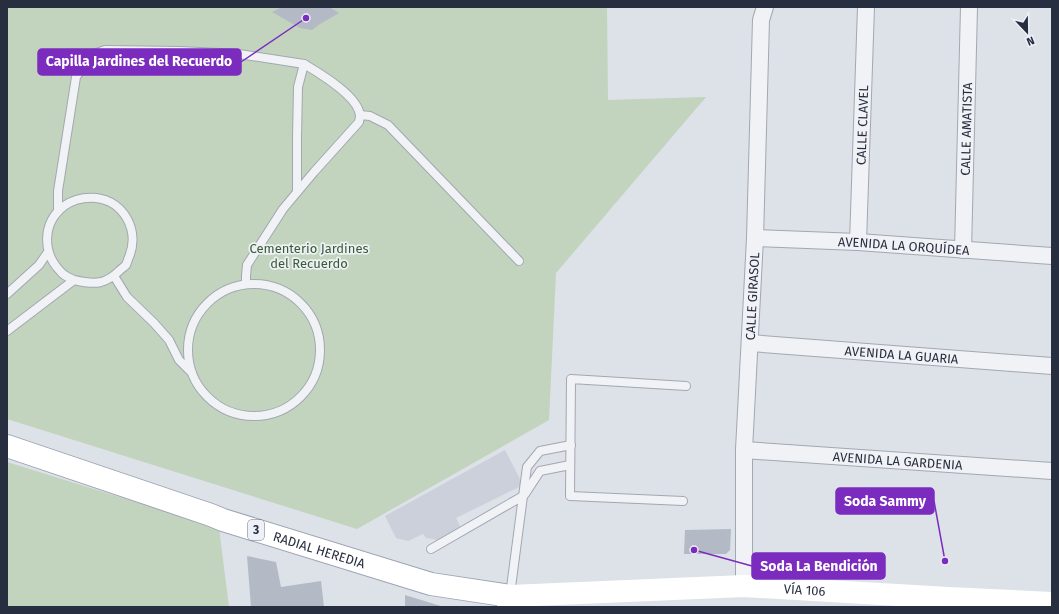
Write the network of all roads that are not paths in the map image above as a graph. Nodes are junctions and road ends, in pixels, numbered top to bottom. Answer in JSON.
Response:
{"nodes":[{"id":1,"x":765,"y":7,"type":"edge"},
{"id":2,"x":866,"y":7,"type":"edge"},
{"id":3,"x":969,"y":7,"type":"edge"},
{"id":4,"x":304,"y":64,"type":"junction"},
{"id":5,"x":360,"y":115,"type":"junction"},
{"id":6,"x":297,"y":192,"type":"junction"},
{"id":7,"x":58,"y":211,"type":"junction"},
{"id":8,"x":755,"y":238,"type":"junction"},
{"id":9,"x":858,"y":242,"type":"junction"},
{"id":10,"x":963,"y":250,"type":"junction"},
{"id":11,"x":48,"y":252,"type":"junction"},
{"id":12,"x":1052,"y":256,"type":"edge"},
{"id":13,"x":519,"y":261,"type":"dead end"},
{"id":14,"x":114,"y":276,"type":"junction"},
{"id":15,"x":74,"y":280,"type":"junction"},
{"id":16,"x":246,"y":284,"type":"junction"},
{"id":17,"x":7,"y":294,"type":"edge"},
{"id":18,"x":7,"y":331,"type":"edge"},
{"id":19,"x":750,"y":343,"type":"junction"},
{"id":20,"x":1052,"y":366,"type":"edge"},
{"id":21,"x":191,"y":372,"type":"junction"},
{"id":22,"x":686,"y":386,"type":"dead end"},
{"id":23,"x":571,"y":445,"type":"junction"},
{"id":24,"x":7,"y":446,"type":"edge"},
{"id":25,"x":744,"y":450,"type":"junction"},
{"id":26,"x":7,"y":457,"type":"edge"},
{"id":27,"x":570,"y":465,"type":"junction"},
{"id":28,"x":1052,"y":471,"type":"edge"},
{"id":29,"x":523,"y":496,"type":"junction"},
{"id":30,"x":683,"y":501,"type":"dead end"},
{"id":31,"x":211,"y":515,"type":"junction"},
{"id":32,"x":431,"y":549,"type":"dead end"},
{"id":33,"x":744,"y":586,"type":"junction"},
{"id":34,"x":509,"y":601,"type":"edge"},
{"id":35,"x":1052,"y":603,"type":"edge"}],
"edges":[{"from":1,"to":8,"type":"street","name":"CALLE GIRASOL"},
{"from":2,"to":9,"type":"street","name":"CALLE CLAVEL"},
{"from":3,"to":10,"type":"street","name":"CALLE AMATISTA"},
{"from":4,"to":5,"type":"lane"},
{"from":4,"to":6,"type":"lane"},
{"from":4,"to":7,"type":"lane"},
{"from":5,"to":6,"type":"lane"},
{"from":5,"to":13,"type":"lane"},
{"from":6,"to":16,"type":"lane"},
{"from":7,"to":11,"type":"lane"},
{"from":7,"to":14,"type":"lane"},
{"from":8,"to":9,"type":"street","name":"AVENIDA LA ORQUÍDEA"},
{"from":8,"to":19,"type":"street","name":"CALLE GIRASOL"},
{"from":9,"to":10,"type":"street","name":"AVENIDA LA ORQUÍDEA"},
{"from":10,"to":12,"type":"street","name":"AVENIDA LA ORQUÍDEA"},
{"from":11,"to":15,"type":"lane"},
{"from":11,"to":17,"type":"lane"},
{"from":14,"to":15,"type":"lane"},
{"from":14,"to":21,"type":"lane"},
{"from":15,"to":18,"type":"lane"},
{"from":16,"to":21,"type":"lane"},
{"from":16,"to":21,"type":"lane"},
{"from":19,"to":20,"type":"street","name":"AVENIDA LA GUARIA"},
{"from":19,"to":25,"type":"street","name":"CALLE GIRASOL"},
{"from":22,"to":23,"type":"lane"},
{"from":23,"to":27,"type":"lane"},
{"from":23,"to":29,"type":"lane"},
{"from":24,"to":31,"type":"main road","name":"RADIAL HEREDIA","number":"3"},
{"from":25,"to":28,"type":"street","name":"AVENIDA LA GARDENIA"},
{"from":25,"to":33,"type":"street","name":"CALLE GIRASOL"},
{"from":26,"to":31,"type":"main road"},
{"from":27,"to":29,"type":"lane"},
{"from":27,"to":30,"type":"lane"},
{"from":29,"to":32,"type":"lane"},
{"from":29,"to":34,"type":"lane"},
{"from":31,"to":34,"type":"main road","name":"RADIAL HEREDIA","number":"3"},
{"from":33,"to":34,"type":"main road","name":"VÍA 106"},
{"from":33,"to":35,"type":"main road","name":"VÍA 106"}]}
